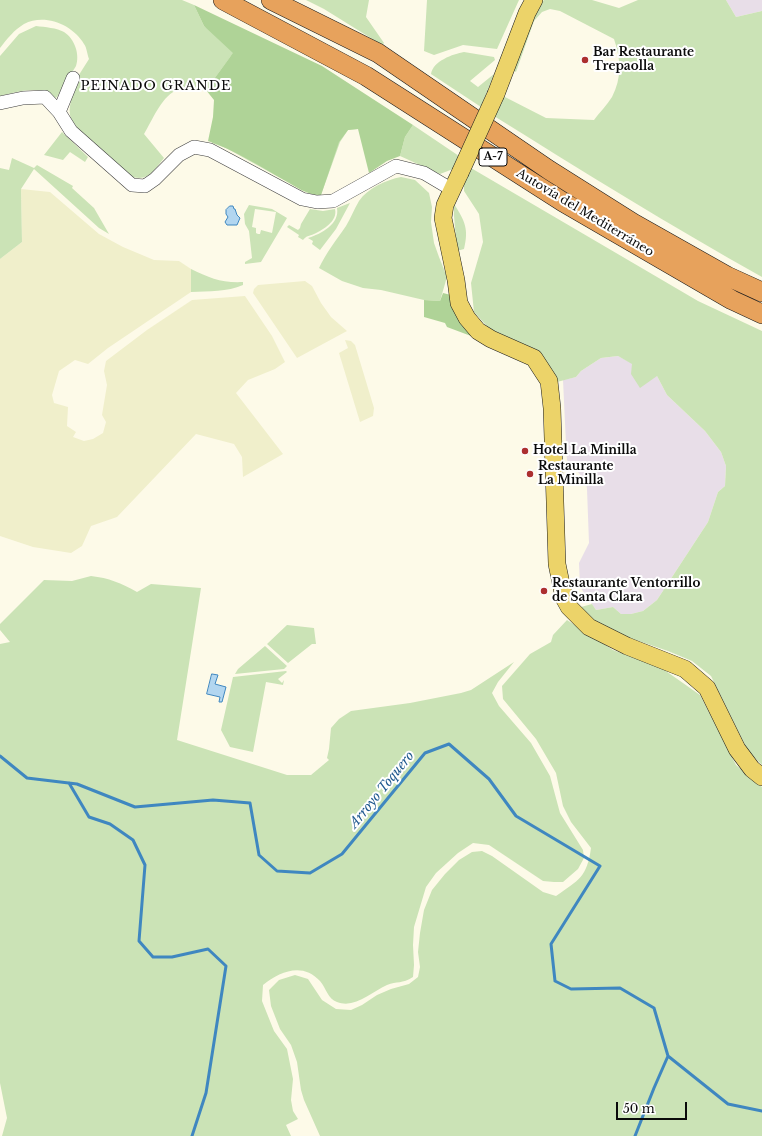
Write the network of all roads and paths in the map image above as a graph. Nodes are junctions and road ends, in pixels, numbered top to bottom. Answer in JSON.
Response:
{"nodes":[{"id":1,"x":223,"y":0,"type":"edge"},
{"id":2,"x":271,"y":0,"type":"edge"},
{"id":3,"x":534,"y":0,"type":"edge"},
{"id":4,"x":73,"y":78,"type":"dead end"},
{"id":5,"x":0,"y":103,"type":"edge"},
{"id":6,"x":59,"y":112,"type":"junction"},
{"id":7,"x":451,"y":190,"type":"junction"},
{"id":8,"x":762,"y":292,"type":"edge"},
{"id":9,"x":762,"y":314,"type":"edge"},
{"id":10,"x":762,"y":778,"type":"edge"}],
"edges":[{"from":1,"to":9,"type":"highway","name":"Autovía del Mediterráneo","number":"A-7"},
{"from":2,"to":8,"type":"highway","name":"Autovía del Mediterráneo","number":"A-7"},
{"from":3,"to":7,"type":"main road","bridge":true},
{"from":4,"to":6,"type":"street"},
{"from":5,"to":6,"type":"street"},
{"from":6,"to":7,"type":"street"},
{"from":7,"to":10,"type":"main road"}]}
